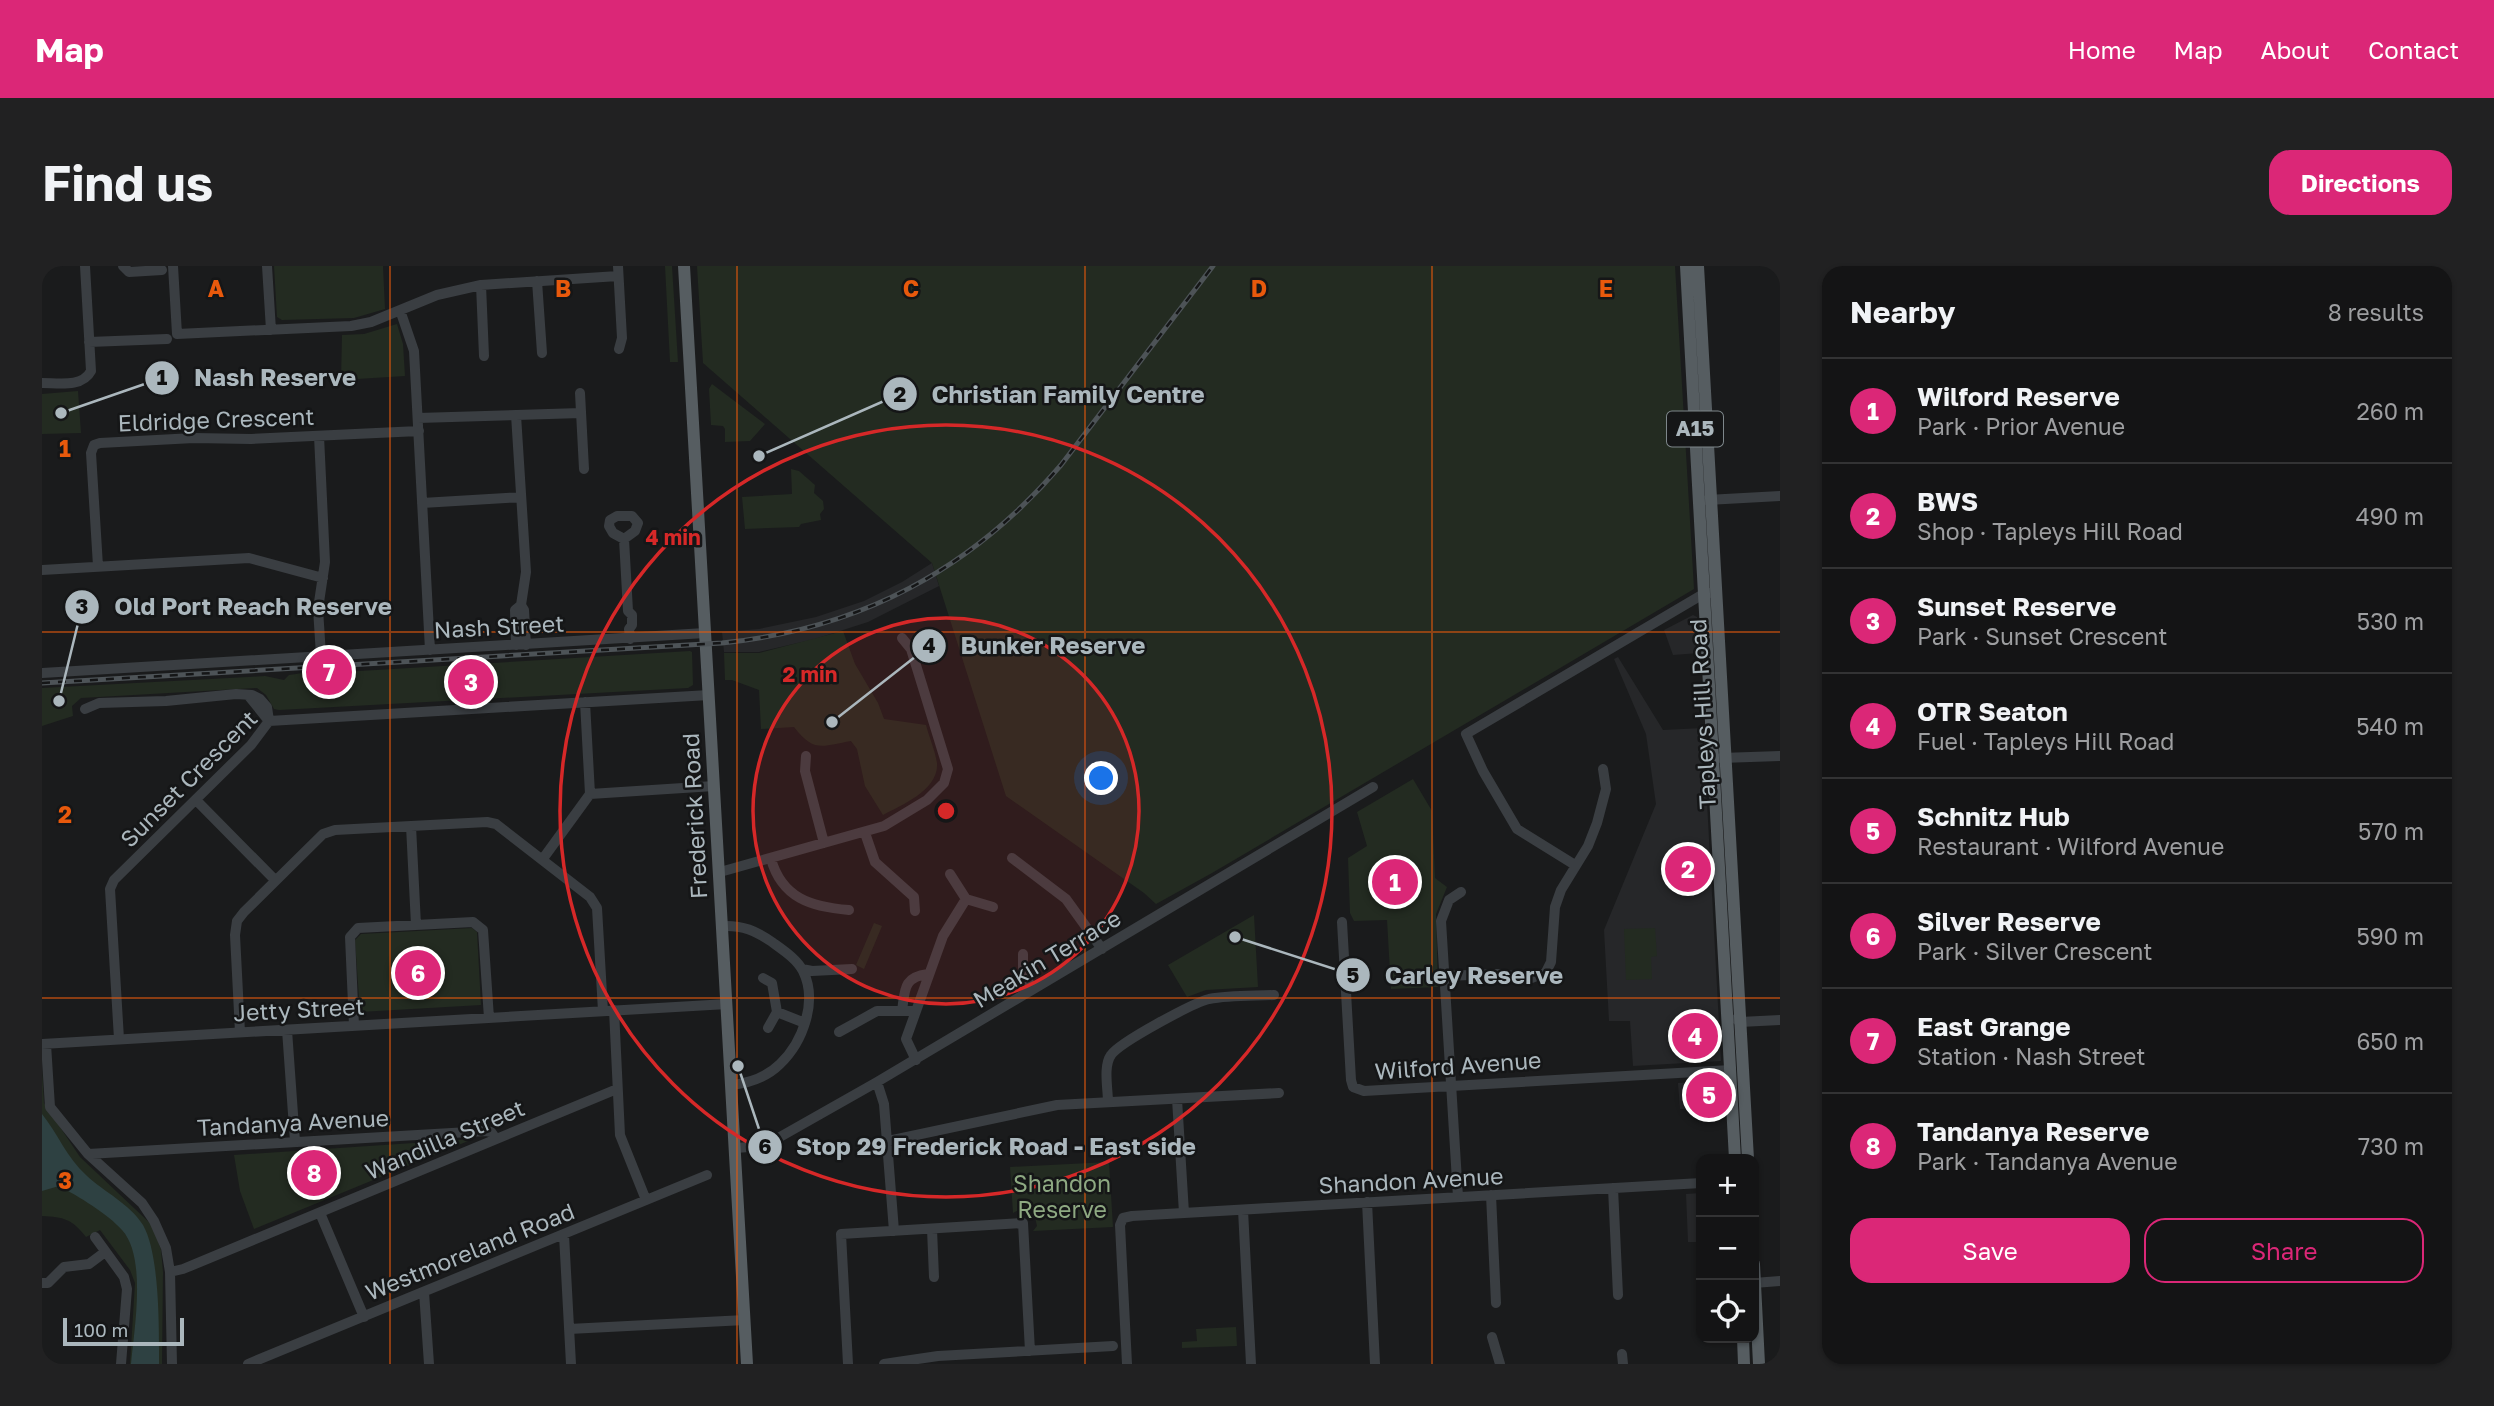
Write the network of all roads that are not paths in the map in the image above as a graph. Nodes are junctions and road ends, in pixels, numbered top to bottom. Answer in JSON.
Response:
{"nodes":[{"id":1,"x":85,"y":266,"type":"edge"},
{"id":2,"x":123,"y":266,"type":"edge"},
{"id":3,"x":173,"y":266,"type":"edge"},
{"id":4,"x":267,"y":266,"type":"edge"},
{"id":5,"x":684,"y":266,"type":"edge"},
{"id":6,"x":1686,"y":266,"type":"edge"},
{"id":7,"x":1698,"y":266,"type":"edge"},
{"id":8,"x":162,"y":270,"type":"dead end"},
{"id":9,"x":618,"y":271,"type":"edge"},
{"id":10,"x":537,"y":281,"type":"junction"},
{"id":11,"x":481,"y":285,"type":"junction"},
{"id":12,"x":400,"y":310,"type":"junction"},
{"id":13,"x":271,"y":330,"type":"junction"},
{"id":14,"x":167,"y":339,"type":"dead end"},
{"id":15,"x":89,"y":342,"type":"junction"},
{"id":16,"x":619,"y":349,"type":"dead end"},
{"id":17,"x":542,"y":354,"type":"dead end"},
{"id":18,"x":484,"y":356,"type":"dead end"},
{"id":19,"x":42,"y":383,"type":"edge"},
{"id":20,"x":580,"y":393,"type":"dead end"},
{"id":21,"x":581,"y":413,"type":"junction"},
{"id":22,"x":516,"y":415,"type":"junction"},
{"id":23,"x":418,"y":418,"type":"junction"},
{"id":24,"x":419,"y":431,"type":"junction"},
{"id":25,"x":319,"y":436,"type":"junction"},
{"id":26,"x":584,"y":469,"type":"dead end"},
{"id":27,"x":1780,"y":496,"type":"edge"},
{"id":28,"x":521,"y":497,"type":"junction"},
{"id":29,"x":1705,"y":500,"type":"junction"},
{"id":30,"x":422,"y":503,"type":"junction"},
{"id":31,"x":624,"y":539,"type":"dead end"},
{"id":32,"x":97,"y":566,"type":"junction"},
{"id":33,"x":42,"y":569,"type":"edge"},
{"id":34,"x":323,"y":578,"type":"junction"},
{"id":35,"x":1711,"y":592,"type":"junction"},
{"id":36,"x":705,"y":633,"type":"junction"},
{"id":37,"x":630,"y":634,"type":"junction"},
{"id":38,"x":902,"y":638,"type":"dead end"},
{"id":39,"x":521,"y":645,"type":"junction"},
{"id":40,"x":430,"y":650,"type":"junction"},
{"id":41,"x":321,"y":656,"type":"junction"},
{"id":42,"x":42,"y":674,"type":"edge"},
{"id":43,"x":709,"y":695,"type":"junction"},
{"id":44,"x":585,"y":702,"type":"junction"},
{"id":45,"x":85,"y":709,"type":"dead end"},
{"id":46,"x":269,"y":721,"type":"junction"},
{"id":47,"x":1780,"y":755,"type":"edge"},
{"id":48,"x":806,"y":756,"type":"dead end"},
{"id":49,"x":1720,"y":758,"type":"junction"},
{"id":50,"x":1603,"y":769,"type":"dead end"},
{"id":51,"x":714,"y":786,"type":"junction"},
{"id":52,"x":1373,"y":787,"type":"dead end"},
{"id":53,"x":590,"y":794,"type":"junction"},
{"id":54,"x":196,"y":800,"type":"junction"},
{"id":55,"x":411,"y":826,"type":"junction"},
{"id":56,"x":866,"y":833,"type":"junction"},
{"id":57,"x":824,"y":843,"type":"junction"},
{"id":58,"x":1012,"y":858,"type":"dead end"},
{"id":59,"x":771,"y":859,"type":"junction"},
{"id":60,"x":542,"y":860,"type":"junction"},
{"id":61,"x":1575,"y":866,"type":"junction"},
{"id":62,"x":719,"y":872,"type":"junction"},
{"id":63,"x":950,"y":874,"type":"dead end"},
{"id":64,"x":275,"y":880,"type":"junction"},
{"id":65,"x":1461,"y":892,"type":"dead end"},
{"id":66,"x":965,"y":899,"type":"junction"},
{"id":67,"x":993,"y":907,"type":"dead end"},
{"id":68,"x":849,"y":910,"type":"dead end"},
{"id":69,"x":915,"y":911,"type":"dead end"},
{"id":70,"x":1342,"y":922,"type":"dead end"},
{"id":71,"x":416,"y":925,"type":"junction"},
{"id":72,"x":722,"y":926,"type":"junction"},
{"id":73,"x":1102,"y":949,"type":"junction"},
{"id":74,"x":1023,"y":954,"type":"dead end"},
{"id":75,"x":803,"y":969,"type":"junction"},
{"id":76,"x":852,"y":969,"type":"dead end"},
{"id":77,"x":928,"y":974,"type":"junction"},
{"id":78,"x":1444,"y":976,"type":"junction"},
{"id":79,"x":763,"y":978,"type":"dead end"},
{"id":80,"x":1032,"y":988,"type":"junction"},
{"id":81,"x":1274,"y":995,"type":"dead end"},
{"id":82,"x":727,"y":1004,"type":"junction"},
{"id":83,"x":608,"y":1011,"type":"junction"},
{"id":84,"x":902,"y":1011,"type":"junction"},
{"id":85,"x":915,"y":1011,"type":"junction"},
{"id":86,"x":776,"y":1012,"type":"junction"},
{"id":87,"x":1728,"y":1013,"type":"junction"},
{"id":88,"x":489,"y":1018,"type":"junction"},
{"id":89,"x":1780,"y":1020,"type":"edge"},
{"id":90,"x":1740,"y":1022,"type":"junction"},
{"id":91,"x":806,"y":1023,"type":"junction"},
{"id":92,"x":354,"y":1026,"type":"junction"},
{"id":93,"x":768,"y":1028,"type":"dead end"},
{"id":94,"x":287,"y":1030,"type":"junction"},
{"id":95,"x":240,"y":1032,"type":"junction"},
{"id":96,"x":839,"y":1032,"type":"dead end"},
{"id":97,"x":1729,"y":1037,"type":"junction"},
{"id":98,"x":119,"y":1039,"type":"junction"},
{"id":99,"x":44,"y":1044,"type":"edge"},
{"id":100,"x":916,"y":1060,"type":"junction"},
{"id":101,"x":1731,"y":1070,"type":"junction"},
{"id":102,"x":877,"y":1082,"type":"junction"},
{"id":103,"x":732,"y":1085,"type":"junction"},
{"id":104,"x":1450,"y":1085,"type":"junction"},
{"id":105,"x":617,"y":1089,"type":"junction"},
{"id":106,"x":1279,"y":1093,"type":"dead end"},
{"id":107,"x":1177,"y":1098,"type":"junction"},
{"id":108,"x":1108,"y":1102,"type":"junction"},
{"id":109,"x":496,"y":1139,"type":"junction"},
{"id":110,"x":888,"y":1141,"type":"junction"},
{"id":111,"x":295,"y":1142,"type":"junction"},
{"id":112,"x":735,"y":1148,"type":"junction"},
{"id":113,"x":88,"y":1154,"type":"junction"},
{"id":114,"x":1735,"y":1154,"type":"edge"},
{"id":115,"x":1748,"y":1154,"type":"edge"},
{"id":116,"x":707,"y":1175,"type":"dead end"},
{"id":117,"x":1696,"y":1183,"type":"edge"},
{"id":118,"x":1614,"y":1188,"type":"junction"},
{"id":119,"x":1491,"y":1195,"type":"junction"},
{"id":120,"x":1458,"y":1197,"type":"junction"},
{"id":121,"x":646,"y":1200,"type":"junction"},
{"id":122,"x":1367,"y":1202,"type":"junction"},
{"id":123,"x":1243,"y":1210,"type":"junction"},
{"id":124,"x":320,"y":1213,"type":"junction"},
{"id":125,"x":1184,"y":1213,"type":"junction"},
{"id":126,"x":932,"y":1229,"type":"junction"},
{"id":127,"x":894,"y":1231,"type":"junction"},
{"id":128,"x":564,"y":1235,"type":"junction"},
{"id":129,"x":95,"y":1237,"type":"dead end"},
{"id":130,"x":105,"y":1252,"type":"junction"},
{"id":131,"x":170,"y":1272,"type":"junction"},
{"id":132,"x":934,"y":1277,"type":"dead end"},
{"id":133,"x":1780,"y":1281,"type":"edge"},
{"id":134,"x":42,"y":1283,"type":"edge"},
{"id":135,"x":1759,"y":1283,"type":"edge"},
{"id":136,"x":424,"y":1292,"type":"junction"},
{"id":137,"x":1618,"y":1295,"type":"dead end"},
{"id":138,"x":1496,"y":1303,"type":"dead end"},
{"id":139,"x":363,"y":1317,"type":"junction"},
{"id":140,"x":745,"y":1320,"type":"junction"},
{"id":141,"x":569,"y":1329,"type":"junction"},
{"id":142,"x":1492,"y":1337,"type":"dead end"},
{"id":143,"x":1743,"y":1343,"type":"edge"},
{"id":144,"x":1758,"y":1343,"type":"edge"},
{"id":145,"x":1113,"y":1346,"type":"dead end"},
{"id":146,"x":1030,"y":1351,"type":"junction"},
{"id":147,"x":938,"y":1360,"type":"edge"},
{"id":148,"x":121,"y":1364,"type":"edge"},
{"id":149,"x":172,"y":1364,"type":"edge"},
{"id":150,"x":248,"y":1364,"type":"edge"},
{"id":151,"x":429,"y":1364,"type":"edge"},
{"id":152,"x":571,"y":1364,"type":"edge"},
{"id":153,"x":747,"y":1364,"type":"edge"},
{"id":154,"x":848,"y":1364,"type":"edge"},
{"id":155,"x":884,"y":1364,"type":"edge"},
{"id":156,"x":1127,"y":1364,"type":"edge"},
{"id":157,"x":1251,"y":1364,"type":"edge"},
{"id":158,"x":1375,"y":1364,"type":"edge"},
{"id":159,"x":1500,"y":1364,"type":"edge"},
{"id":160,"x":1744,"y":1364,"type":"edge"},
{"id":161,"x":1759,"y":1364,"type":"edge"}],
"edges":[{"from":1,"to":15,"type":"street"},
{"from":2,"to":8,"type":"street"},
{"from":3,"to":13,"type":"street"},
{"from":4,"to":13,"type":"street"},
{"from":5,"to":36,"type":"main road","name":"Frederick Road"},
{"from":6,"to":29,"type":"main road","name":"Tapleys Hill Road","number":"A15"},
{"from":7,"to":29,"type":"main road","name":"Tapleys Hill Road","number":"A15"},
{"from":9,"to":10,"type":"street"},
{"from":9,"to":16,"type":"street"},
{"from":10,"to":11,"type":"street"},
{"from":10,"to":17,"type":"street"},
{"from":11,"to":12,"type":"street"},
{"from":11,"to":18,"type":"street"},
{"from":12,"to":13,"type":"street"},
{"from":12,"to":23,"type":"street"},
{"from":14,"to":15,"type":"street"},
{"from":15,"to":19,"type":"street"},
{"from":20,"to":21,"type":"street"},
{"from":21,"to":22,"type":"street"},
{"from":21,"to":26,"type":"street"},
{"from":22,"to":23,"type":"street"},
{"from":22,"to":28,"type":"street"},
{"from":23,"to":24,"type":"street"},
{"from":24,"to":25,"type":"street","name":"Eldridge Crescent"},
{"from":24,"to":30,"type":"street"},
{"from":25,"to":32,"type":"street","name":"Eldridge Crescent"},
{"from":25,"to":34,"type":"street"},
{"from":27,"to":29,"type":"street"},
{"from":28,"to":30,"type":"street"},
{"from":28,"to":39,"type":"street"},
{"from":29,"to":35,"type":"main road","name":"Tapleys Hill Road","number":"A15"},
{"from":30,"to":40,"type":"street"},
{"from":31,"to":37,"type":"street"},
{"from":32,"to":33,"type":"street"},
{"from":32,"to":34,"type":"street"},
{"from":34,"to":41,"type":"street"},
{"from":35,"to":49,"type":"main road","name":"Tapleys Hill Road","number":"A15"},
{"from":35,"to":61,"type":"street"},
{"from":36,"to":37,"type":"street","name":"Nash Street"},
{"from":36,"to":43,"type":"main road","name":"Frederick Road"},
{"from":37,"to":39,"type":"street","name":"Nash Street"},
{"from":38,"to":56,"type":"street"},
{"from":39,"to":40,"type":"street","name":"Nash Street"},
{"from":40,"to":41,"type":"street","name":"Nash Street"},
{"from":41,"to":42,"type":"street","name":"Nash Street"},
{"from":43,"to":44,"type":"street","name":"Sunset Crescent"},
{"from":43,"to":51,"type":"main road","name":"Frederick Road"},
{"from":44,"to":46,"type":"street","name":"Sunset Crescent"},
{"from":44,"to":53,"type":"street"},
{"from":45,"to":46,"type":"street"},
{"from":46,"to":54,"type":"street","name":"Sunset Crescent"},
{"from":47,"to":49,"type":"street"},
{"from":48,"to":57,"type":"street"},
{"from":49,"to":87,"type":"main road","name":"Tapleys Hill Road","number":"A15"},
{"from":49,"to":90,"type":"main road","name":"Tapleys Hill Road","number":"A15"},
{"from":50,"to":61,"type":"street"},
{"from":51,"to":53,"type":"street"},
{"from":51,"to":62,"type":"main road","name":"Frederick Road"},
{"from":52,"to":73,"type":"street","name":"Meakin Terrace"},
{"from":53,"to":60,"type":"street"},
{"from":54,"to":64,"type":"street"},
{"from":54,"to":98,"type":"street","name":"Sunset Crescent"},
{"from":55,"to":60,"type":"street"},
{"from":55,"to":64,"type":"street"},
{"from":55,"to":71,"type":"street"},
{"from":56,"to":57,"type":"street"},
{"from":56,"to":69,"type":"street"},
{"from":57,"to":59,"type":"street"},
{"from":58,"to":73,"type":"street"},
{"from":59,"to":62,"type":"street"},
{"from":59,"to":68,"type":"street"},
{"from":60,"to":83,"type":"street"},
{"from":61,"to":78,"type":"street"},
{"from":62,"to":72,"type":"main road","name":"Frederick Road"},
{"from":63,"to":66,"type":"street"},
{"from":64,"to":95,"type":"street"},
{"from":65,"to":78,"type":"street"},
{"from":66,"to":67,"type":"street"},
{"from":66,"to":77,"type":"street"},
{"from":70,"to":104,"type":"street","name":"Wilford Avenue"},
{"from":71,"to":88,"type":"street"},
{"from":71,"to":92,"type":"street"},
{"from":72,"to":75,"type":"street"},
{"from":72,"to":82,"type":"main road","name":"Frederick Road"},
{"from":73,"to":80,"type":"street","name":"Meakin Terrace"},
{"from":74,"to":80,"type":"street"},
{"from":75,"to":76,"type":"street"},
{"from":75,"to":91,"type":"street"},
{"from":77,"to":84,"type":"street"},
{"from":77,"to":85,"type":"street"},
{"from":78,"to":104,"type":"street"},
{"from":79,"to":86,"type":"street"},
{"from":80,"to":100,"type":"street","name":"Meakin Terrace"},
{"from":81,"to":108,"type":"street"},
{"from":82,"to":83,"type":"street","name":"Jetty Street"},
{"from":82,"to":103,"type":"main road","name":"Frederick Road"},
{"from":83,"to":88,"type":"street","name":"Jetty Street"},
{"from":83,"to":105,"type":"street"},
{"from":84,"to":85,"type":"street"},
{"from":84,"to":96,"type":"street"},
{"from":85,"to":100,"type":"street"},
{"from":86,"to":91,"type":"street"},
{"from":86,"to":93,"type":"street"},
{"from":87,"to":90,"type":"street"},
{"from":87,"to":97,"type":"main road","name":"Tapleys Hill Road","number":"A15"},
{"from":88,"to":92,"type":"street","name":"Jetty Street"},
{"from":89,"to":90,"type":"street"},
{"from":90,"to":97,"type":"street"},
{"from":90,"to":115,"type":"main road","name":"Tapleys Hill Road","number":"A15"},
{"from":91,"to":103,"type":"street"},
{"from":92,"to":94,"type":"street","name":"Jetty Street"},
{"from":94,"to":95,"type":"street","name":"Jetty Street"},
{"from":94,"to":111,"type":"street"},
{"from":95,"to":98,"type":"street","name":"Jetty Street"},
{"from":97,"to":101,"type":"main road","name":"Tapleys Hill Road","number":"A15"},
{"from":98,"to":99,"type":"street","name":"Jetty Street"},
{"from":99,"to":113,"type":"street"},
{"from":100,"to":102,"type":"street","name":"Meakin Terrace"},
{"from":101,"to":104,"type":"street","name":"Wilford Avenue"},
{"from":101,"to":114,"type":"main road","name":"Tapleys Hill Road","number":"A15"},
{"from":102,"to":110,"type":"street"},
{"from":102,"to":112,"type":"street","name":"Meakin Terrace"},
{"from":103,"to":112,"type":"main road","name":"Frederick Road"},
{"from":104,"to":120,"type":"street"},
{"from":105,"to":109,"type":"street","name":"Wandilla Street"},
{"from":105,"to":121,"type":"street"},
{"from":106,"to":107,"type":"street"},
{"from":107,"to":108,"type":"street"},
{"from":107,"to":125,"type":"street"},
{"from":108,"to":110,"type":"street"},
{"from":109,"to":111,"type":"street","name":"Tandanya Avenue"},
{"from":109,"to":124,"type":"street","name":"Wandilla Street"},
{"from":110,"to":127,"type":"street"},
{"from":111,"to":113,"type":"street","name":"Tandanya Avenue"},
{"from":112,"to":140,"type":"main road","name":"Frederick Road"},
{"from":113,"to":131,"type":"street"},
{"from":116,"to":121,"type":"street","name":"Westmoreland Road"},
{"from":117,"to":118,"type":"street","name":"Shandon Avenue"},
{"from":118,"to":119,"type":"street","name":"Shandon Avenue"},
{"from":118,"to":137,"type":"street"},
{"from":119,"to":120,"type":"street","name":"Shandon Avenue"},
{"from":119,"to":138,"type":"street"},
{"from":120,"to":122,"type":"street","name":"Shandon Avenue"},
{"from":121,"to":128,"type":"street","name":"Westmoreland Road"},
{"from":122,"to":123,"type":"street","name":"Shandon Avenue"},
{"from":122,"to":158,"type":"street"},
{"from":123,"to":125,"type":"street","name":"Shandon Avenue"},
{"from":123,"to":157,"type":"street"},
{"from":124,"to":131,"type":"street","name":"Wandilla Street"},
{"from":124,"to":139,"type":"street"},
{"from":125,"to":156,"type":"street","name":"Shandon Avenue"},
{"from":126,"to":127,"type":"street"},
{"from":126,"to":132,"type":"street"},
{"from":126,"to":146,"type":"street"},
{"from":127,"to":154,"type":"street"},
{"from":128,"to":136,"type":"street","name":"Westmoreland Road"},
{"from":128,"to":141,"type":"street"},
{"from":129,"to":130,"type":"street"},
{"from":130,"to":134,"type":"street"},
{"from":130,"to":148,"type":"street"},
{"from":131,"to":149,"type":"street"},
{"from":133,"to":135,"type":"street"},
{"from":136,"to":139,"type":"street","name":"Westmoreland Road"},
{"from":136,"to":151,"type":"street"},
{"from":139,"to":150,"type":"street","name":"Westmoreland Road"},
{"from":140,"to":141,"type":"street"},
{"from":140,"to":153,"type":"main road","name":"Frederick Road"},
{"from":141,"to":152,"type":"street"},
{"from":142,"to":159,"type":"street"},
{"from":143,"to":160,"type":"main road"},
{"from":144,"to":161,"type":"main road"},
{"from":145,"to":146,"type":"street"},
{"from":146,"to":147,"type":"street"},
{"from":147,"to":155,"type":"street"}]}
